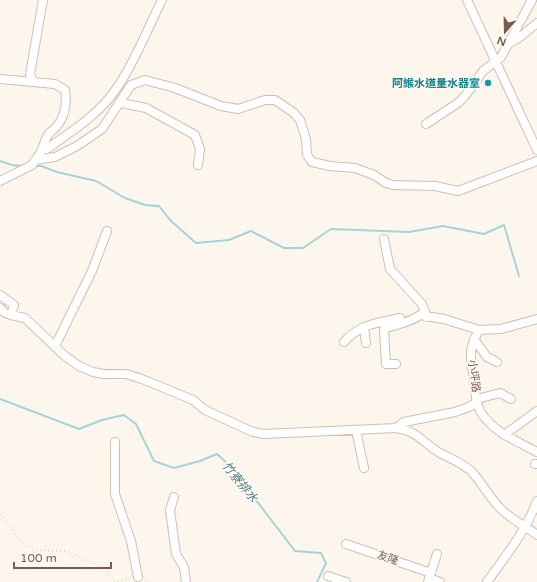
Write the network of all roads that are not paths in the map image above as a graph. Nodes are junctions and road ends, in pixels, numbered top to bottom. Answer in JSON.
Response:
{"nodes":[{"id":1,"x":43,"y":0,"type":"edge"},
{"id":2,"x":162,"y":0,"type":"edge"},
{"id":3,"x":467,"y":0,"type":"edge"},
{"id":4,"x":532,"y":0,"type":"edge"},
{"id":5,"x":537,"y":23,"type":"edge"},
{"id":6,"x":508,"y":45,"type":"junction"},
{"id":7,"x":495,"y":61,"type":"junction"},
{"id":8,"x":0,"y":79,"type":"edge"},
{"id":9,"x":33,"y":82,"type":"junction"},
{"id":10,"x":121,"y":103,"type":"junction"},
{"id":11,"x":426,"y":124,"type":"dead end"},
{"id":12,"x":47,"y":149,"type":"dead end"},
{"id":13,"x":537,"y":150,"type":"edge"},
{"id":14,"x":35,"y":160,"type":"junction"},
{"id":15,"x":537,"y":161,"type":"edge"},
{"id":16,"x":198,"y":165,"type":"dead end"},
{"id":17,"x":0,"y":181,"type":"edge"},
{"id":18,"x":107,"y":231,"type":"dead end"},
{"id":19,"x":384,"y":239,"type":"dead end"},
{"id":20,"x":0,"y":295,"type":"edge"},
{"id":21,"x":0,"y":308,"type":"edge"},
{"id":22,"x":11,"y":315,"type":"junction"},
{"id":23,"x":424,"y":316,"type":"junction"},
{"id":24,"x":537,"y":318,"type":"edge"},
{"id":25,"x":364,"y":327,"type":"junction"},
{"id":26,"x":479,"y":330,"type":"junction"},
{"id":27,"x":474,"y":338,"type":"junction"},
{"id":28,"x":344,"y":342,"type":"dead end"},
{"id":29,"x":366,"y":343,"type":"dead end"},
{"id":30,"x":55,"y":346,"type":"junction"},
{"id":31,"x":497,"y":362,"type":"dead end"},
{"id":32,"x":396,"y":364,"type":"dead end"},
{"id":33,"x":511,"y":399,"type":"dead end"},
{"id":34,"x":477,"y":401,"type":"junction"},
{"id":35,"x":537,"y":411,"type":"edge"},
{"id":36,"x":396,"y":428,"type":"junction"},
{"id":37,"x":356,"y":430,"type":"junction"},
{"id":38,"x":504,"y":435,"type":"junction"},
{"id":39,"x":115,"y":442,"type":"dead end"},
{"id":40,"x":537,"y":452,"type":"edge"},
{"id":41,"x":364,"y":468,"type":"dead end"},
{"id":42,"x":174,"y":497,"type":"dead end"},
{"id":43,"x":537,"y":501,"type":"edge"},
{"id":44,"x":525,"y":526,"type":"junction"},
{"id":45,"x":537,"y":535,"type":"edge"},
{"id":46,"x":346,"y":544,"type":"dead end"},
{"id":47,"x":437,"y":554,"type":"dead end"},
{"id":48,"x":138,"y":576,"type":"road end"},
{"id":49,"x":328,"y":576,"type":"dead end"},
{"id":50,"x":429,"y":578,"type":"edge"},
{"id":51,"x":186,"y":582,"type":"edge"},
{"id":52,"x":346,"y":582,"type":"edge"},
{"id":53,"x":440,"y":582,"type":"edge"},
{"id":54,"x":487,"y":582,"type":"edge"}],
"edges":[{"from":1,"to":9,"type":"street"},
{"from":2,"to":12,"type":"street"},
{"from":3,"to":7,"type":"street"},
{"from":4,"to":6,"type":"street"},
{"from":5,"to":6,"type":"street"},
{"from":6,"to":7,"type":"street"},
{"from":7,"to":11,"type":"street"},
{"from":7,"to":13,"type":"street"},
{"from":8,"to":9,"type":"street"},
{"from":9,"to":14,"type":"street"},
{"from":10,"to":14,"type":"street"},
{"from":10,"to":15,"type":"street"},
{"from":10,"to":16,"type":"street"},
{"from":14,"to":17,"type":"street"},
{"from":18,"to":30,"type":"street"},
{"from":19,"to":23,"type":"street"},
{"from":20,"to":22,"type":"street"},
{"from":21,"to":22,"type":"street"},
{"from":22,"to":30,"type":"street"},
{"from":23,"to":25,"type":"street"},
{"from":23,"to":26,"type":"street"},
{"from":23,"to":32,"type":"street"},
{"from":24,"to":26,"type":"street"},
{"from":25,"to":28,"type":"street"},
{"from":25,"to":29,"type":"street"},
{"from":26,"to":27,"type":"street","name":"小坪路"},
{"from":27,"to":31,"type":"street"},
{"from":27,"to":34,"type":"street","name":"小坪路"},
{"from":30,"to":37,"type":"street"},
{"from":33,"to":34,"type":"street"},
{"from":34,"to":36,"type":"street"},
{"from":34,"to":38,"type":"street","name":"小坪路"},
{"from":35,"to":38,"type":"street"},
{"from":36,"to":37,"type":"street"},
{"from":36,"to":44,"type":"street"},
{"from":37,"to":41,"type":"street"},
{"from":38,"to":40,"type":"street","name":"小坪路"},
{"from":39,"to":48,"type":"street"},
{"from":42,"to":51,"type":"street"},
{"from":43,"to":44,"type":"street"},
{"from":44,"to":45,"type":"street"},
{"from":44,"to":54,"type":"street"},
{"from":46,"to":50,"type":"street","name":"友隆"},
{"from":47,"to":50,"type":"street"},
{"from":49,"to":52,"type":"street"},
{"from":50,"to":53,"type":"street","name":"友隆"}]}
